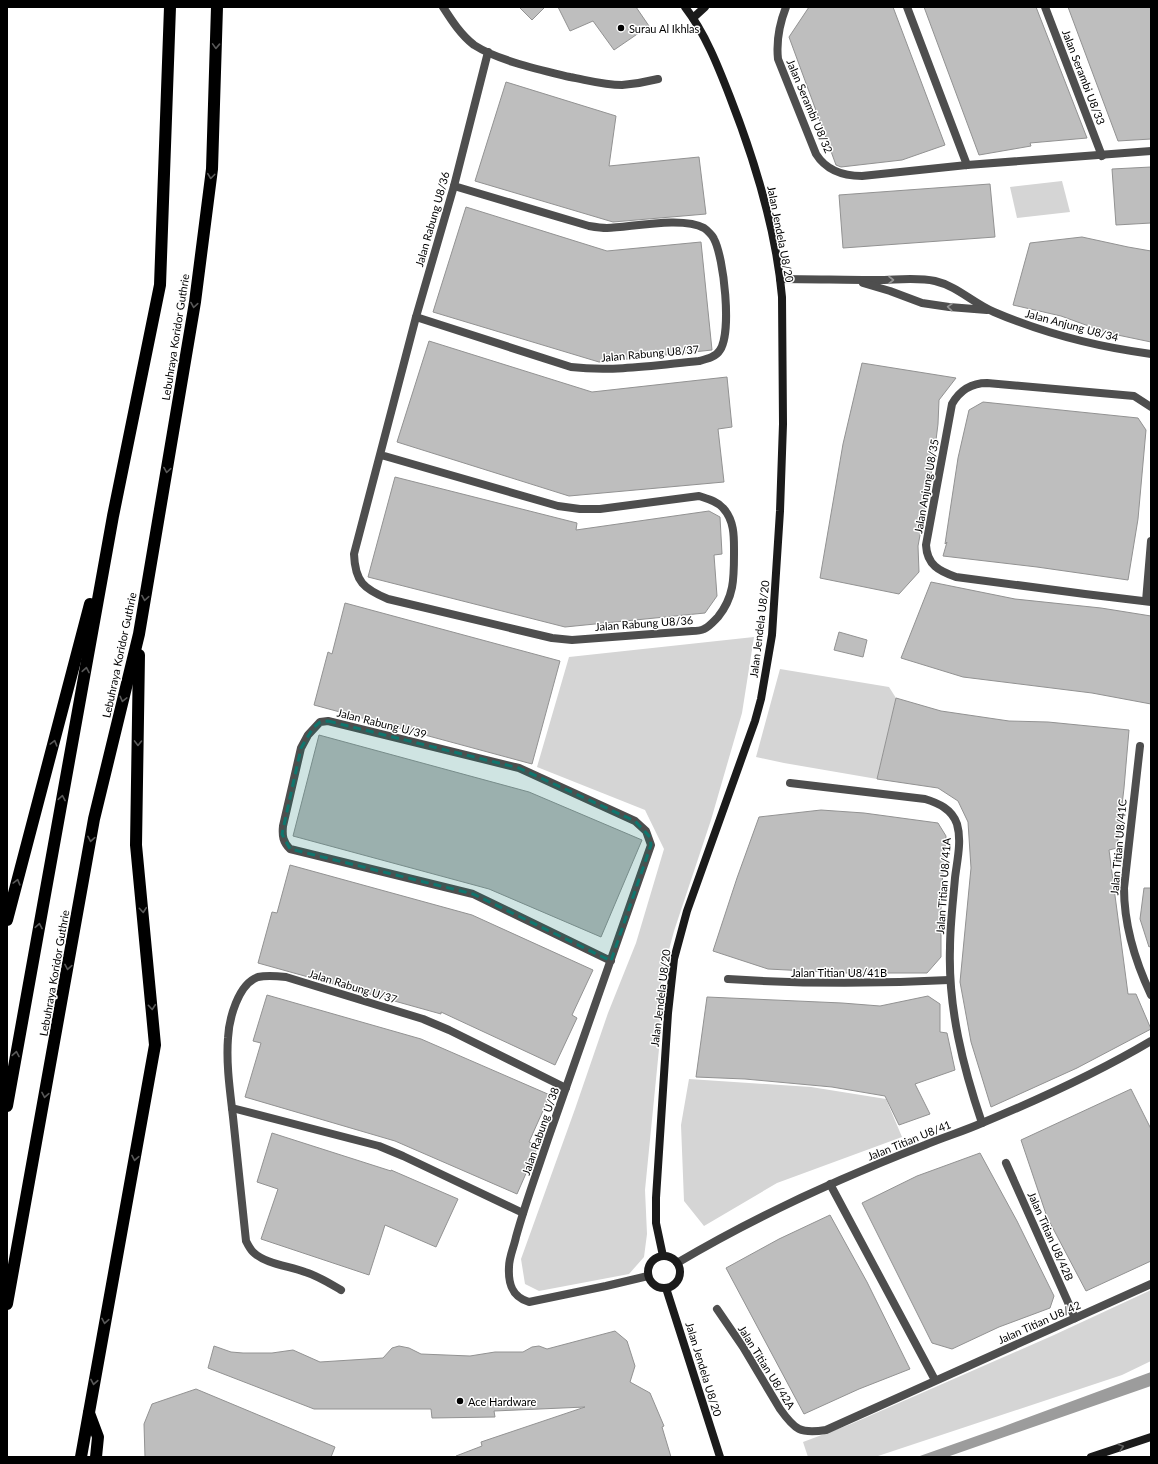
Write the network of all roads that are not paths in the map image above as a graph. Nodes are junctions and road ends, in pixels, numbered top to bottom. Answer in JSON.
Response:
{"nodes":[{"id":1,"x":170,"y":7,"type":"edge"},
{"id":2,"x":217,"y":7,"type":"edge"},
{"id":3,"x":443,"y":7,"type":"edge"},
{"id":4,"x":685,"y":7,"type":"edge"},
{"id":5,"x":705,"y":7,"type":"edge"},
{"id":6,"x":786,"y":7,"type":"edge"},
{"id":7,"x":907,"y":7,"type":"edge"},
{"id":8,"x":1046,"y":7,"type":"edge"},
{"id":9,"x":693,"y":18,"type":"junction"},
{"id":10,"x":488,"y":52,"type":"junction"},
{"id":11,"x":658,"y":79,"type":"dead end"},
{"id":12,"x":1151,"y":151,"type":"edge"},
{"id":13,"x":1102,"y":156,"type":"junction"},
{"id":14,"x":967,"y":165,"type":"junction"},
{"id":15,"x":454,"y":186,"type":"junction"},
{"id":16,"x":780,"y":279,"type":"junction"},
{"id":17,"x":852,"y":280,"type":"junction"},
{"id":18,"x":989,"y":310,"type":"junction"},
{"id":19,"x":416,"y":317,"type":"junction"},
{"id":20,"x":1151,"y":354,"type":"edge"},
{"id":21,"x":1151,"y":407,"type":"edge"},
{"id":22,"x":381,"y":455,"type":"junction"},
{"id":23,"x":113,"y":516,"type":"junction"},
{"id":24,"x":1151,"y":541,"type":"edge"},
{"id":25,"x":1148,"y":601,"type":"edge"},
{"id":26,"x":139,"y":634,"type":"junction"},
{"id":27,"x":1140,"y":746,"type":"dead end"},
{"id":28,"x":790,"y":783,"type":"dead end"},
{"id":29,"x":651,"y":845,"type":"joint"},
{"id":30,"x":7,"y":920,"type":"edge"},
{"id":31,"x":611,"y":961,"type":"junction"},
{"id":32,"x":728,"y":979,"type":"dead end"},
{"id":33,"x":949,"y":980,"type":"junction"},
{"id":34,"x":1151,"y":994,"type":"edge"},
{"id":35,"x":1151,"y":1041,"type":"edge"},
{"id":36,"x":566,"y":1088,"type":"junction"},
{"id":37,"x":7,"y":1106,"type":"edge"},
{"id":38,"x":232,"y":1108,"type":"junction"},
{"id":39,"x":982,"y":1123,"type":"junction"},
{"id":40,"x":1006,"y":1163,"type":"dead end"},
{"id":41,"x":830,"y":1184,"type":"junction"},
{"id":42,"x":523,"y":1214,"type":"junction"},
{"id":43,"x":663,"y":1256,"type":"junction"},
{"id":44,"x":677,"y":1263,"type":"junction"},
{"id":45,"x":648,"y":1276,"type":"junction"},
{"id":46,"x":1151,"y":1284,"type":"edge"},
{"id":47,"x":666,"y":1288,"type":"junction"},
{"id":48,"x":341,"y":1290,"type":"dead end"},
{"id":49,"x":7,"y":1304,"type":"edge"},
{"id":50,"x":717,"y":1309,"type":"dead end"},
{"id":51,"x":1075,"y":1318,"type":"junction"},
{"id":52,"x":935,"y":1380,"type":"junction"},
{"id":53,"x":89,"y":1412,"type":"junction"},
{"id":54,"x":826,"y":1430,"type":"joint"},
{"id":55,"x":1151,"y":1437,"type":"edge"},
{"id":56,"x":81,"y":1457,"type":"edge"},
{"id":57,"x":96,"y":1457,"type":"edge"},
{"id":58,"x":720,"y":1457,"type":"edge"},
{"id":59,"x":1092,"y":1457,"type":"edge"}],
"edges":[{"from":1,"to":23,"type":"highway","name":"Lebuhraya Koridor Guthrie"},
{"from":2,"to":26,"type":"highway","name":"Lebuhraya Koridor Guthrie","one_way":true},
{"from":3,"to":10,"type":"street"},
{"from":4,"to":9,"type":"street","name":"Jalan Jendela U8/20"},
{"from":5,"to":9,"type":"street"},
{"from":6,"to":14,"type":"street","name":"Jalan Serambi U8/32"},
{"from":7,"to":14,"type":"street"},
{"from":8,"to":13,"type":"street","name":"Jalan Serambi U8/33"},
{"from":9,"to":16,"type":"street","name":"Jalan Jendela U8/20"},
{"from":10,"to":11,"type":"street"},
{"from":10,"to":15,"type":"street","name":"Jalan Rabung U8/36"},
{"from":12,"to":13,"type":"street","name":"Jalan Serambi U8/32"},
{"from":13,"to":14,"type":"street","name":"Jalan Serambi U8/32"},
{"from":15,"to":19,"type":"street","name":"Jalan Rabung U8/36"},
{"from":15,"to":19,"type":"street","name":"Jalan Rabung U8/37"},
{"from":16,"to":17,"type":"street","name":"Jalan Anjung U8/34"},
{"from":16,"to":43,"type":"street","name":"Jalan Jendela U8/20"},
{"from":18,"to":17,"type":"street","name":"Jalan Anjung U8/34","one_way":true},
{"from":17,"to":18,"type":"street","name":"Jalan Anjung U8/34","one_way":true},
{"from":18,"to":20,"type":"street","name":"Jalan Anjung U8/34"},
{"from":19,"to":22,"type":"street","name":"Jalan Rabung U8/36"},
{"from":21,"to":25,"type":"street","name":"Jalan Anjung U8/35"},
{"from":22,"to":22,"type":"street","name":"Jalan Rabung U8/36"},
{"from":30,"to":23,"type":"highway","one_way":true},
{"from":37,"to":23,"type":"highway","name":"Lebuhraya Koridor Guthrie","one_way":true},
{"from":24,"to":25,"type":"street","name":"Jalan Anjung U8/35"},
{"from":26,"to":49,"type":"highway","name":"Lebuhraya Koridor Guthrie","one_way":true},
{"from":26,"to":53,"type":"highway","one_way":true},
{"from":27,"to":34,"type":"street","name":"Jalan Titian U8/41C"},
{"from":28,"to":33,"type":"street","name":"Jalan Titian U8/41A"},
{"from":29,"to":31,"type":"street","name":"Jalan Rabung U/38"},
{"from":29,"to":31,"type":"street","name":"Jalan Rabung U/39"},
{"from":31,"to":36,"type":"street","name":"Jalan Rabung U/38"},
{"from":32,"to":33,"type":"street","name":"Jalan Titian U8/41B"},
{"from":33,"to":39,"type":"street","name":"Jalan Titian U8/41A"},
{"from":35,"to":39,"type":"street","name":"Jalan Titian U8/41"},
{"from":36,"to":38,"type":"street","name":"Jalan Rabung U/37"},
{"from":36,"to":42,"type":"street","name":"Jalan Rabung U/38"},
{"from":38,"to":42,"type":"street"},
{"from":38,"to":48,"type":"street","name":"Jalan Rabung U/37"},
{"from":39,"to":41,"type":"street","name":"Jalan Titian U8/41"},
{"from":40,"to":51,"type":"street","name":"Jalan Titian U8/42B"},
{"from":41,"to":44,"type":"street","name":"Jalan Titian U8/41"},
{"from":41,"to":52,"type":"street"},
{"from":42,"to":45,"type":"street","name":"Jalan Rabung U/38"},
{"from":43,"to":44,"type":"street"},
{"from":43,"to":45,"type":"street"},
{"from":44,"to":47,"type":"street"},
{"from":45,"to":47,"type":"street"},
{"from":46,"to":51,"type":"street","name":"Jalan Titian U8/42"},
{"from":47,"to":58,"type":"street","name":"Jalan Jendela U8/20"},
{"from":50,"to":54,"type":"street","name":"Jalan Titian U8/42A"},
{"from":51,"to":52,"type":"street","name":"Jalan Titian U8/42"},
{"from":52,"to":54,"type":"street","name":"Jalan Titian U8/42"},
{"from":53,"to":56,"type":"highway"},
{"from":53,"to":57,"type":"highway"},
{"from":59,"to":55,"type":"street","one_way":true}]}
